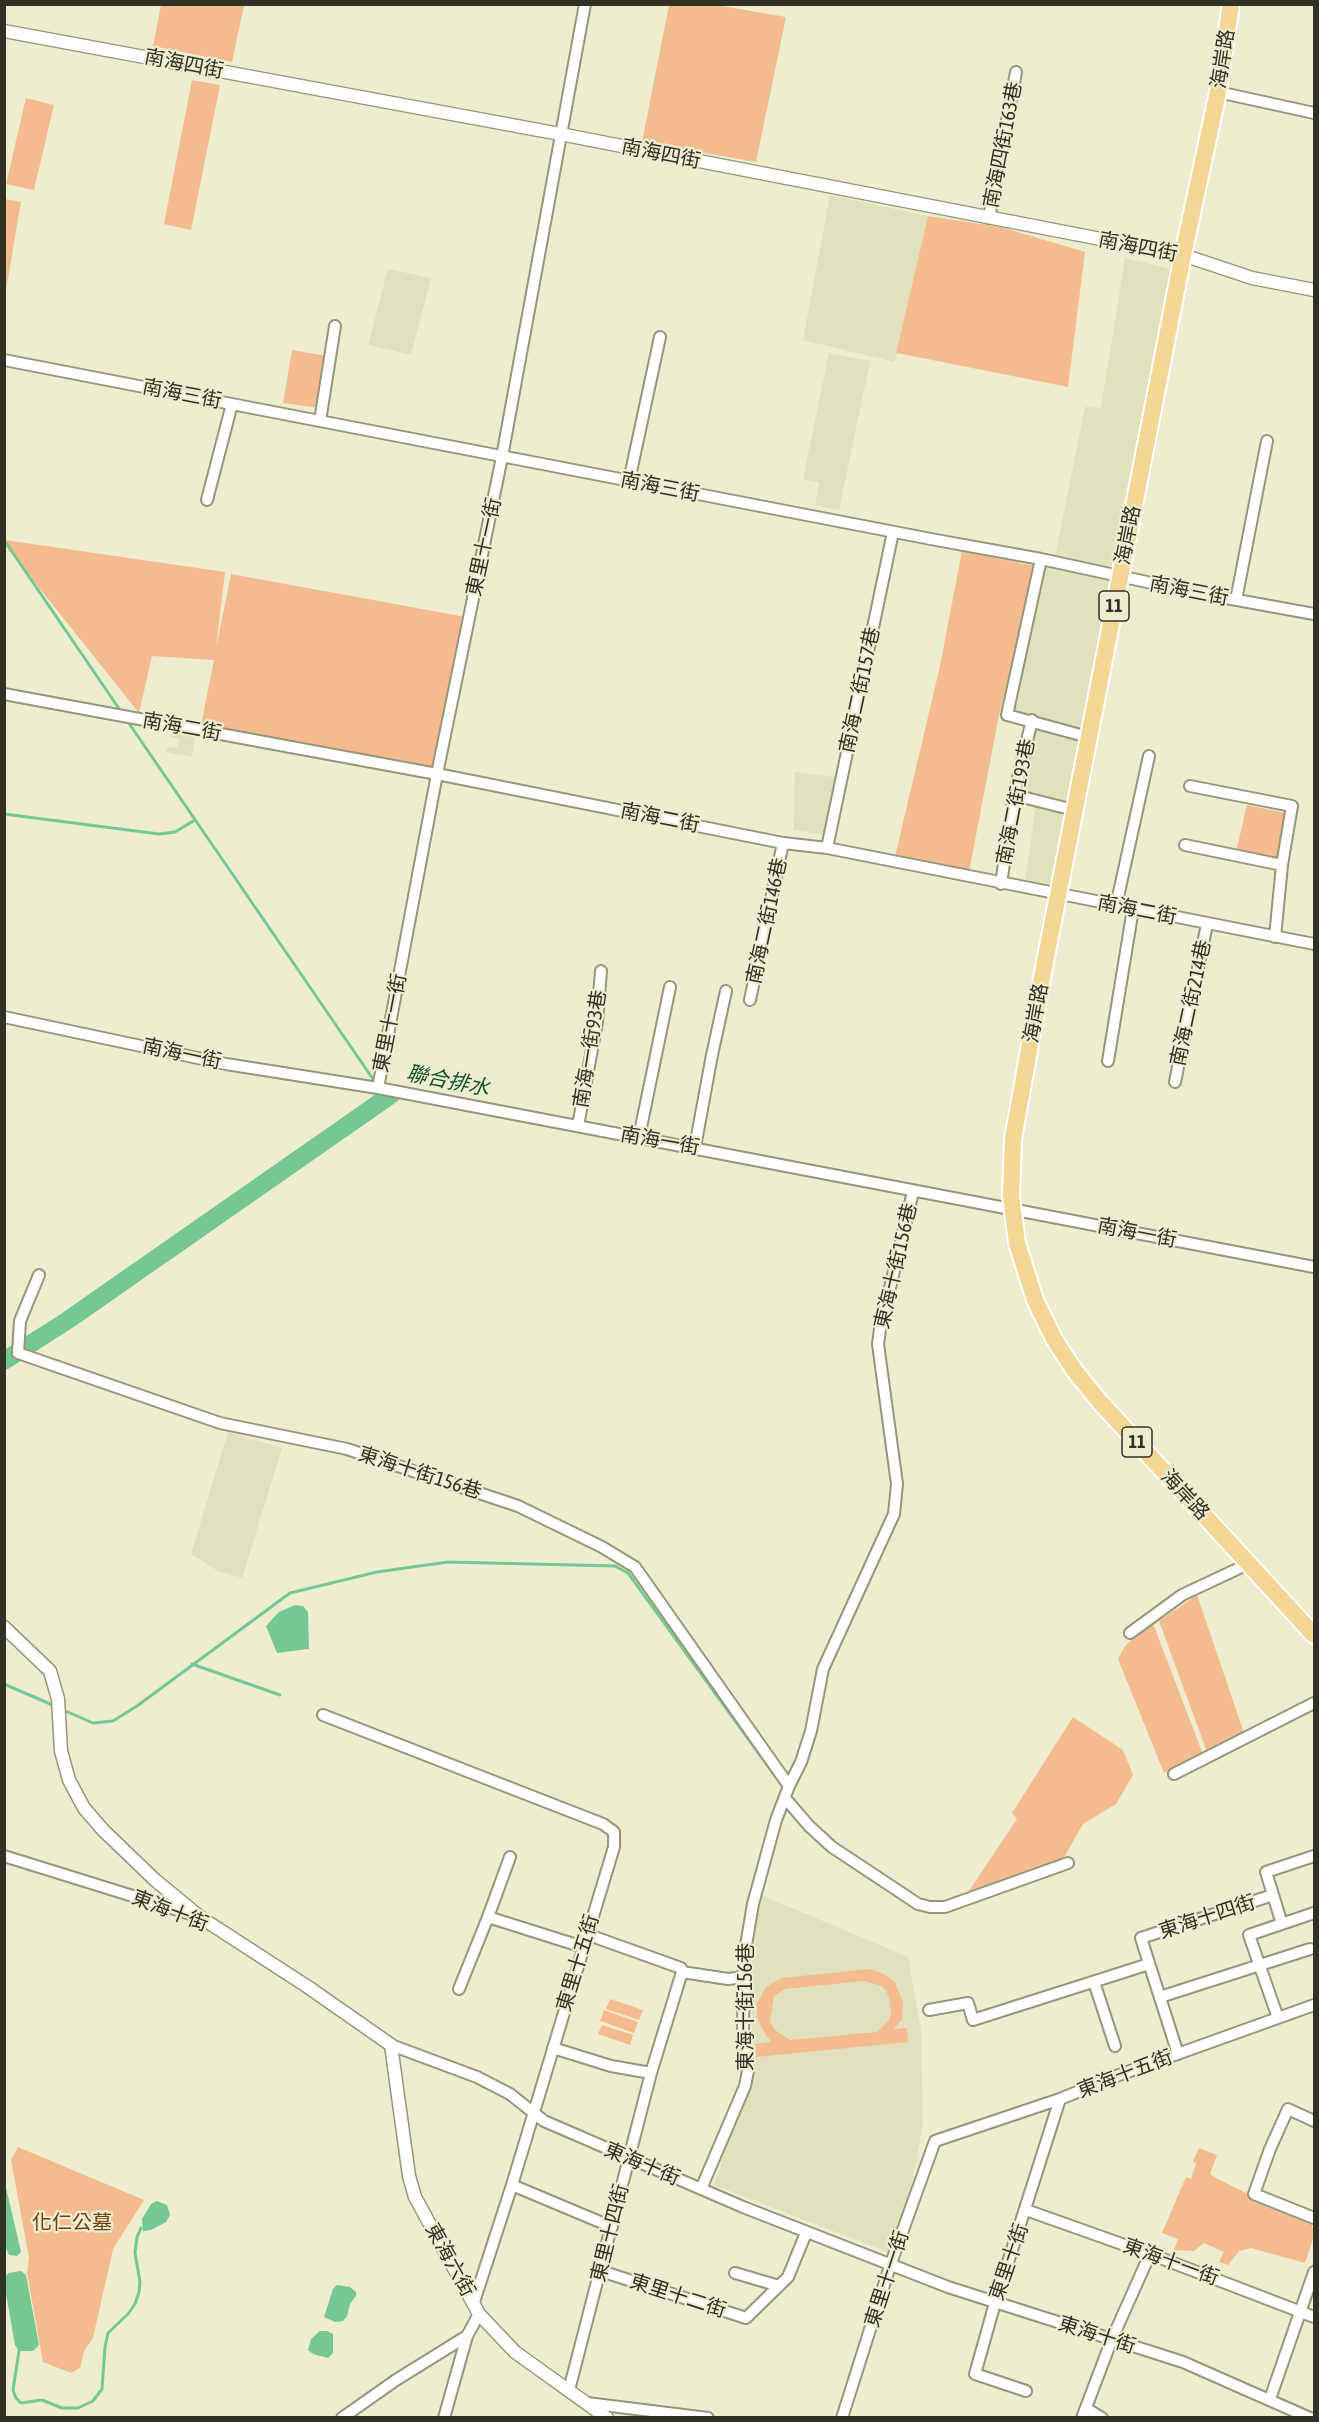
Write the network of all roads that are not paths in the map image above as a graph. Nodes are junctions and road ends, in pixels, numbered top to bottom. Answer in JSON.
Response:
{"nodes":[{"id":1,"x":585,"y":4,"type":"edge"},
{"id":2,"x":1231,"y":4,"type":"edge"},
{"id":3,"x":4,"y":31,"type":"edge"},
{"id":4,"x":1017,"y":72,"type":"dead end"},
{"id":5,"x":1218,"y":92,"type":"junction"},
{"id":6,"x":1314,"y":113,"type":"edge"},
{"id":7,"x":560,"y":134,"type":"junction"},
{"id":8,"x":989,"y":218,"type":"junction"},
{"id":9,"x":1183,"y":255,"type":"junction"},
{"id":10,"x":1314,"y":290,"type":"edge"},
{"id":11,"x":335,"y":326,"type":"dead end"},
{"id":12,"x":660,"y":337,"type":"dead end"},
{"id":13,"x":4,"y":360,"type":"edge"},
{"id":14,"x":232,"y":404,"type":"junction"},
{"id":15,"x":320,"y":421,"type":"junction"},
{"id":16,"x":1267,"y":441,"type":"dead end"},
{"id":17,"x":502,"y":456,"type":"junction"},
{"id":18,"x":629,"y":481,"type":"junction"},
{"id":19,"x":207,"y":500,"type":"dead end"},
{"id":20,"x":893,"y":532,"type":"junction"},
{"id":21,"x":1041,"y":559,"type":"junction"},
{"id":22,"x":1120,"y":576,"type":"junction"},
{"id":23,"x":1236,"y":600,"type":"junction"},
{"id":24,"x":1314,"y":614,"type":"edge"},
{"id":25,"x":4,"y":694,"type":"edge"},
{"id":26,"x":1032,"y":720,"type":"junction"},
{"id":27,"x":1088,"y":737,"type":"junction"},
{"id":28,"x":1149,"y":756,"type":"dead end"},
{"id":29,"x":438,"y":774,"type":"junction"},
{"id":30,"x":1190,"y":786,"type":"dead end"},
{"id":31,"x":1014,"y":795,"type":"junction"},
{"id":32,"x":1074,"y":810,"type":"junction"},
{"id":33,"x":783,"y":843,"type":"junction"},
{"id":34,"x":1185,"y":845,"type":"dead end"},
{"id":35,"x":827,"y":848,"type":"junction"},
{"id":36,"x":1282,"y":865,"type":"junction"},
{"id":37,"x":1001,"y":884,"type":"junction"},
{"id":38,"x":1059,"y":896,"type":"junction"},
{"id":39,"x":1116,"y":906,"type":"junction"},
{"id":40,"x":1133,"y":909,"type":"junction"},
{"id":41,"x":1207,"y":924,"type":"junction"},
{"id":42,"x":1275,"y":937,"type":"junction"},
{"id":43,"x":1314,"y":944,"type":"edge"},
{"id":44,"x":602,"y":971,"type":"dead end"},
{"id":45,"x":670,"y":987,"type":"dead end"},
{"id":46,"x":726,"y":990,"type":"dead end"},
{"id":47,"x":750,"y":1000,"type":"dead end"},
{"id":48,"x":4,"y":1017,"type":"edge"},
{"id":49,"x":1108,"y":1061,"type":"dead end"},
{"id":50,"x":1175,"y":1082,"type":"dead end"},
{"id":51,"x":378,"y":1088,"type":"junction"},
{"id":52,"x":578,"y":1126,"type":"junction"},
{"id":53,"x":639,"y":1137,"type":"junction"},
{"id":54,"x":695,"y":1147,"type":"junction"},
{"id":55,"x":913,"y":1192,"type":"junction"},
{"id":56,"x":1014,"y":1213,"type":"junction"},
{"id":57,"x":1314,"y":1267,"type":"edge"},
{"id":58,"x":39,"y":1275,"type":"dead end"},
{"id":59,"x":1248,"y":1564,"type":"junction"},
{"id":60,"x":4,"y":1627,"type":"edge"},
{"id":61,"x":1130,"y":1633,"type":"dead end"},
{"id":62,"x":1314,"y":1635,"type":"edge"},
{"id":63,"x":1314,"y":1703,"type":"edge"},
{"id":64,"x":323,"y":1715,"type":"dead end"},
{"id":65,"x":1174,"y":1774,"type":"dead end"},
{"id":66,"x":789,"y":1786,"type":"junction"},
{"id":67,"x":785,"y":1798,"type":"junction"},
{"id":68,"x":4,"y":1856,"type":"edge"},
{"id":69,"x":1314,"y":1856,"type":"edge"},
{"id":70,"x":510,"y":1857,"type":"dead end"},
{"id":71,"x":1068,"y":1863,"type":"dead end"},
{"id":72,"x":1273,"y":1895,"type":"junction"},
{"id":73,"x":1314,"y":1913,"type":"edge"},
{"id":74,"x":200,"y":1917,"type":"junction"},
{"id":75,"x":488,"y":1917,"type":"junction"},
{"id":76,"x":1282,"y":1924,"type":"junction"},
{"id":77,"x":586,"y":1934,"type":"junction"},
{"id":78,"x":583,"y":1947,"type":"junction"},
{"id":79,"x":1310,"y":1949,"type":"dead end"},
{"id":80,"x":1149,"y":1964,"type":"junction"},
{"id":81,"x":1260,"y":1965,"type":"junction"},
{"id":82,"x":682,"y":1972,"type":"junction"},
{"id":83,"x":745,"y":1977,"type":"junction"},
{"id":84,"x":1094,"y":1982,"type":"junction"},
{"id":85,"x":459,"y":1989,"type":"dead end"},
{"id":86,"x":1160,"y":1997,"type":"junction"},
{"id":87,"x":1314,"y":2005,"type":"edge"},
{"id":88,"x":929,"y":2010,"type":"dead end"},
{"id":89,"x":1278,"y":2018,"type":"junction"},
{"id":90,"x":391,"y":2045,"type":"junction"},
{"id":91,"x":1115,"y":2046,"type":"dead end"},
{"id":92,"x":554,"y":2048,"type":"junction"},
{"id":93,"x":1178,"y":2054,"type":"junction"},
{"id":94,"x":651,"y":2073,"type":"junction"},
{"id":95,"x":1060,"y":2099,"type":"junction"},
{"id":96,"x":532,"y":2113,"type":"junction"},
{"id":97,"x":1314,"y":2121,"type":"edge"},
{"id":98,"x":935,"y":2141,"type":"joint"},
{"id":99,"x":629,"y":2159,"type":"junction"},
{"id":100,"x":512,"y":2185,"type":"junction"},
{"id":101,"x":700,"y":2189,"type":"junction"},
{"id":102,"x":1026,"y":2210,"type":"junction"},
{"id":103,"x":1314,"y":2218,"type":"edge"},
{"id":104,"x":612,"y":2227,"type":"junction"},
{"id":105,"x":806,"y":2233,"type":"junction"},
{"id":106,"x":1150,"y":2254,"type":"junction"},
{"id":107,"x":890,"y":2266,"type":"junction"},
{"id":108,"x":601,"y":2271,"type":"junction"},
{"id":109,"x":1314,"y":2272,"type":"edge"},
{"id":110,"x":735,"y":2273,"type":"dead end"},
{"id":111,"x":778,"y":2286,"type":"junction"},
{"id":112,"x":995,"y":2303,"type":"junction"},
{"id":113,"x":476,"y":2308,"type":"junction"},
{"id":114,"x":1301,"y":2311,"type":"junction"},
{"id":115,"x":1314,"y":2317,"type":"edge"},
{"id":116,"x":467,"y":2336,"type":"junction"},
{"id":117,"x":1112,"y":2339,"type":"junction"},
{"id":118,"x":569,"y":2390,"type":"junction"},
{"id":119,"x":1026,"y":2391,"type":"dead end"},
{"id":120,"x":1270,"y":2399,"type":"junction"},
{"id":121,"x":587,"y":2403,"type":"junction"},
{"id":122,"x":1085,"y":2413,"type":"edge"},
{"id":123,"x":1307,"y":2417,"type":"edge"},
{"id":124,"x":342,"y":2418,"type":"edge"},
{"id":125,"x":444,"y":2418,"type":"edge"},
{"id":126,"x":607,"y":2418,"type":"edge"},
{"id":127,"x":708,"y":2418,"type":"edge"},
{"id":128,"x":842,"y":2418,"type":"edge"},
{"id":129,"x":1102,"y":2418,"type":"edge"}],
"edges":[{"from":1,"to":7,"type":"street","name":"東里十一街"},
{"from":2,"to":5,"type":"main road","name":"海岸路","number":"11"},
{"from":3,"to":7,"type":"street","name":"南海四街"},
{"from":4,"to":8,"type":"street","name":"南海四街163巷"},
{"from":5,"to":6,"type":"street"},
{"from":5,"to":9,"type":"main road","name":"海岸路","number":"11"},
{"from":7,"to":8,"type":"street","name":"南海四街"},
{"from":7,"to":17,"type":"street","name":"東里十一街"},
{"from":8,"to":9,"type":"street","name":"南海四街"},
{"from":9,"to":10,"type":"street","name":"南海四街"},
{"from":9,"to":22,"type":"main road","name":"海岸路","number":"11"},
{"from":11,"to":15,"type":"street"},
{"from":12,"to":18,"type":"street"},
{"from":13,"to":14,"type":"street","name":"南海三街"},
{"from":14,"to":15,"type":"street","name":"南海三街"},
{"from":14,"to":19,"type":"street"},
{"from":15,"to":17,"type":"street","name":"南海三街"},
{"from":16,"to":23,"type":"street"},
{"from":17,"to":18,"type":"street","name":"南海三街"},
{"from":17,"to":29,"type":"street","name":"東里十一街"},
{"from":18,"to":20,"type":"street","name":"南海三街"},
{"from":20,"to":21,"type":"street","name":"南海三街"},
{"from":20,"to":35,"type":"street","name":"南海二街157巷"},
{"from":21,"to":22,"type":"street","name":"南海三街"},
{"from":21,"to":26,"type":"street"},
{"from":22,"to":23,"type":"street","name":"南海三街"},
{"from":22,"to":27,"type":"main road","name":"海岸路","number":"11"},
{"from":23,"to":24,"type":"street","name":"南海三街"},
{"from":25,"to":29,"type":"street","name":"南海二街"},
{"from":26,"to":27,"type":"street"},
{"from":26,"to":31,"type":"street","name":"南海二街193巷"},
{"from":27,"to":32,"type":"main road","name":"海岸路","number":"11"},
{"from":28,"to":39,"type":"street"},
{"from":29,"to":33,"type":"street","name":"南海二街"},
{"from":29,"to":51,"type":"street","name":"東里十一街"},
{"from":30,"to":36,"type":"street"},
{"from":31,"to":32,"type":"street"},
{"from":31,"to":37,"type":"street","name":"南海二街193巷"},
{"from":32,"to":38,"type":"main road","name":"海岸路","number":"11"},
{"from":33,"to":35,"type":"street","name":"南海二街"},
{"from":33,"to":47,"type":"street","name":"南海二街146巷"},
{"from":34,"to":36,"type":"street"},
{"from":35,"to":37,"type":"street","name":"南海二街"},
{"from":36,"to":42,"type":"street"},
{"from":37,"to":38,"type":"street","name":"南海二街"},
{"from":38,"to":39,"type":"street","name":"南海二街"},
{"from":38,"to":56,"type":"main road","name":"海岸路","number":"11"},
{"from":39,"to":40,"type":"street","name":"南海二街"},
{"from":40,"to":41,"type":"street","name":"南海二街"},
{"from":40,"to":49,"type":"street"},
{"from":41,"to":42,"type":"street","name":"南海二街"},
{"from":41,"to":50,"type":"street","name":"南海二街214巷"},
{"from":42,"to":43,"type":"street","name":"南海二街"},
{"from":44,"to":52,"type":"street","name":"南海一街93巷"},
{"from":45,"to":53,"type":"street"},
{"from":46,"to":54,"type":"street"},
{"from":48,"to":51,"type":"street","name":"南海一街"},
{"from":51,"to":52,"type":"street","name":"南海一街"},
{"from":52,"to":53,"type":"street","name":"南海一街"},
{"from":53,"to":54,"type":"street","name":"南海一街"},
{"from":54,"to":55,"type":"street","name":"南海一街"},
{"from":55,"to":56,"type":"street","name":"南海一街"},
{"from":55,"to":66,"type":"street","name":"東海十街156巷"},
{"from":56,"to":57,"type":"street","name":"南海一街"},
{"from":56,"to":59,"type":"main road","name":"海岸路","number":"11"},
{"from":58,"to":66,"type":"street","name":"東海十街156巷"},
{"from":59,"to":61,"type":"street"},
{"from":59,"to":62,"type":"main road","name":"海岸路","number":"11"},
{"from":60,"to":74,"type":"street"},
{"from":63,"to":65,"type":"street"},
{"from":64,"to":77,"type":"street","name":"東里十五街"},
{"from":66,"to":67,"type":"street","name":"東海十街156巷"},
{"from":67,"to":71,"type":"street"},
{"from":67,"to":83,"type":"street","name":"東海十街156巷"},
{"from":68,"to":74,"type":"street","name":"東海十街"},
{"from":69,"to":72,"type":"street"},
{"from":70,"to":75,"type":"street"},
{"from":72,"to":76,"type":"street"},
{"from":72,"to":80,"type":"street","name":"東海十四街"},
{"from":73,"to":76,"type":"street","name":"東海十四街"},
{"from":74,"to":90,"type":"street","name":"東海十街"},
{"from":75,"to":78,"type":"street"},
{"from":75,"to":85,"type":"street"},
{"from":76,"to":81,"type":"street","name":"東海十四街"},
{"from":77,"to":78,"type":"street","name":"東里十五街"},
{"from":77,"to":82,"type":"street"},
{"from":78,"to":92,"type":"street","name":"東里十五街"},
{"from":79,"to":81,"type":"street"},
{"from":80,"to":84,"type":"street"},
{"from":80,"to":86,"type":"street"},
{"from":81,"to":86,"type":"street"},
{"from":81,"to":89,"type":"street"},
{"from":82,"to":83,"type":"street"},
{"from":82,"to":94,"type":"street","name":"東里十四街"},
{"from":83,"to":101,"type":"street","name":"東海十街156巷"},
{"from":84,"to":88,"type":"street"},
{"from":84,"to":91,"type":"street"},
{"from":86,"to":93,"type":"street"},
{"from":87,"to":89,"type":"street","name":"東海十五街"},
{"from":89,"to":93,"type":"street","name":"東海十五街"},
{"from":90,"to":96,"type":"street","name":"東海十街"},
{"from":90,"to":113,"type":"street","name":"東海六街"},
{"from":92,"to":94,"type":"street"},
{"from":92,"to":96,"type":"street","name":"東里十五街"},
{"from":93,"to":95,"type":"street","name":"東海十五街"},
{"from":94,"to":99,"type":"street","name":"東里十四街"},
{"from":95,"to":98,"type":"street","name":"東海十五街"},
{"from":95,"to":102,"type":"street","name":"東里十街"},
{"from":96,"to":99,"type":"street","name":"東海十街"},
{"from":96,"to":100,"type":"street","name":"東里十五街"},
{"from":97,"to":103,"type":"street"},
{"from":98,"to":107,"type":"street","name":"東里十一街"},
{"from":99,"to":101,"type":"street","name":"東海十街"},
{"from":99,"to":104,"type":"street","name":"東里十四街"},
{"from":100,"to":104,"type":"street"},
{"from":100,"to":113,"type":"street","name":"東里十五街"},
{"from":101,"to":105,"type":"street","name":"東海十街"},
{"from":102,"to":106,"type":"street","name":"東海十一街"},
{"from":102,"to":112,"type":"street","name":"東里十街"},
{"from":104,"to":108,"type":"street","name":"東里十四街"},
{"from":105,"to":107,"type":"street","name":"東海十街"},
{"from":105,"to":111,"type":"street","name":"東里十二街"},
{"from":106,"to":114,"type":"street","name":"東海十一街"},
{"from":106,"to":117,"type":"street"},
{"from":107,"to":112,"type":"street","name":"東海十街"},
{"from":107,"to":128,"type":"street","name":"東里十一街"},
{"from":108,"to":111,"type":"street","name":"東里十二街"},
{"from":108,"to":118,"type":"street","name":"東里十四街"},
{"from":109,"to":114,"type":"street"},
{"from":110,"to":111,"type":"street","name":"東里十二街"},
{"from":112,"to":117,"type":"street","name":"東海十街"},
{"from":112,"to":119,"type":"street","name":"東里十街"},
{"from":113,"to":116,"type":"street","name":"東里十五街"},
{"from":113,"to":118,"type":"street","name":"東海六街"},
{"from":114,"to":115,"type":"street","name":"東海十一街"},
{"from":114,"to":120,"type":"street"},
{"from":116,"to":124,"type":"street"},
{"from":116,"to":125,"type":"street","name":"東里十五街"},
{"from":117,"to":120,"type":"street","name":"東海十街"},
{"from":117,"to":122,"type":"street"},
{"from":118,"to":121,"type":"street","name":"東海六街"},
{"from":120,"to":123,"type":"street","name":"東海十街"},
{"from":121,"to":126,"type":"street","name":"東海六街"},
{"from":121,"to":127,"type":"street"},
{"from":122,"to":129,"type":"street"}]}
